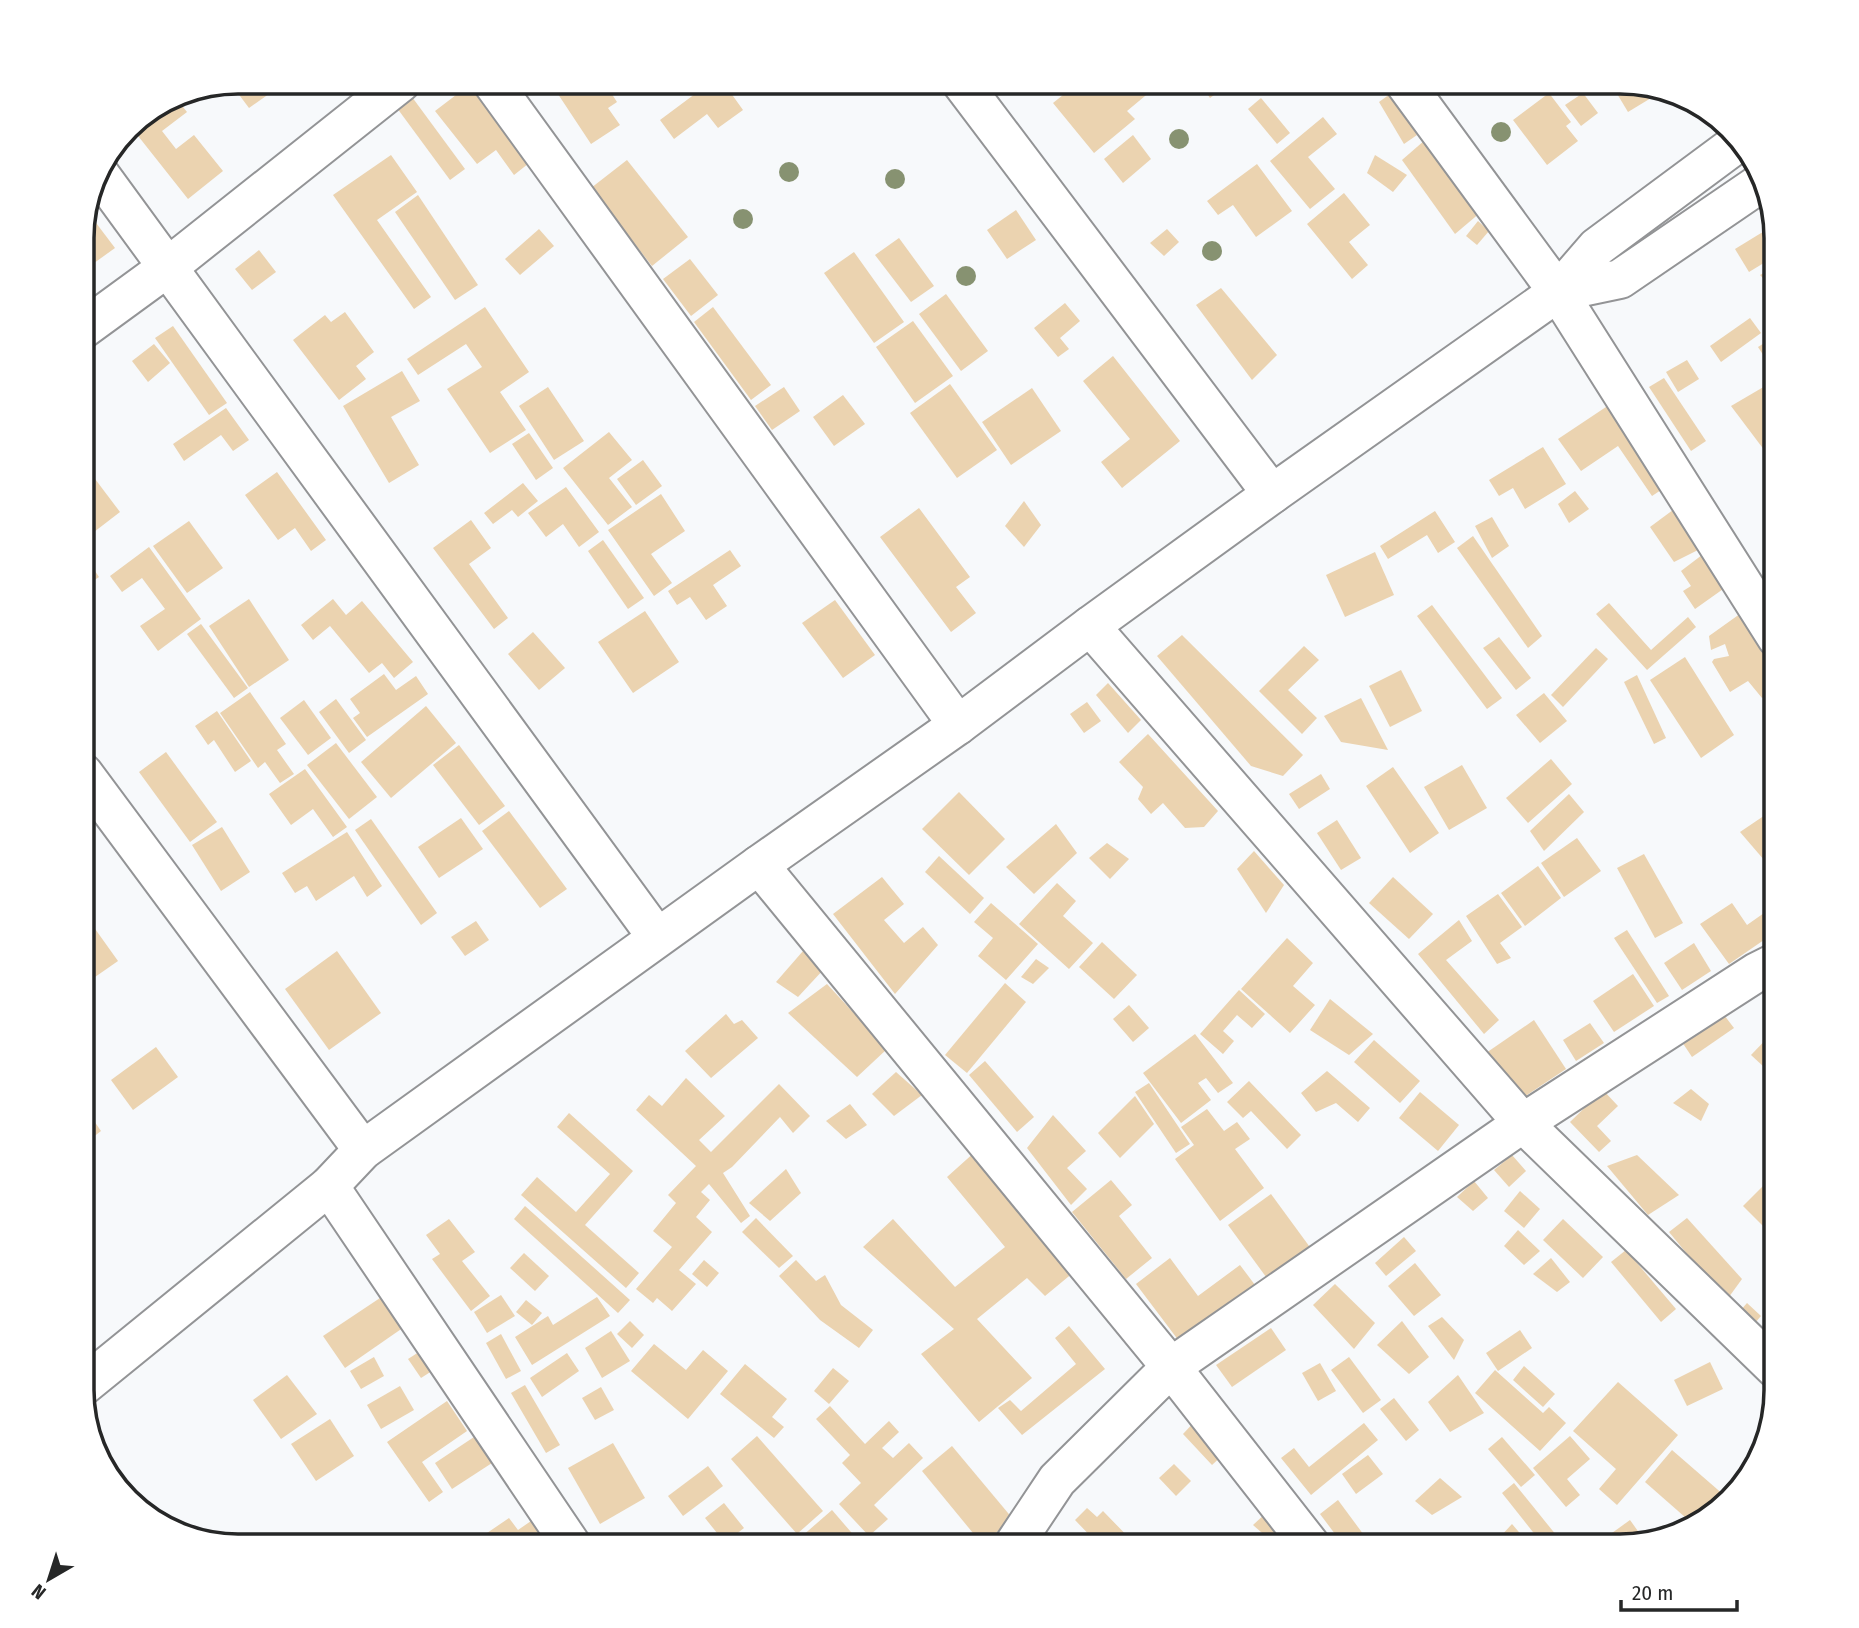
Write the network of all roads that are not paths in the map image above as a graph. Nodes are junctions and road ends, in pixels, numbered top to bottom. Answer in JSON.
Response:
{"nodes":[{"id":1,"x":385,"y":95,"type":"edge"},
{"id":2,"x":501,"y":95,"type":"edge"},
{"id":3,"x":971,"y":95,"type":"edge"},
{"id":4,"x":1414,"y":95,"type":"edge"},
{"id":5,"x":1732,"y":147,"type":"edge"},
{"id":6,"x":105,"y":182,"type":"edge"},
{"id":7,"x":1755,"y":187,"type":"edge"},
{"id":8,"x":168,"y":267,"type":"junction"},
{"id":9,"x":1558,"y":292,"type":"junction"},
{"id":10,"x":95,"y":321,"type":"edge"},
{"id":11,"x":1272,"y":494,"type":"junction"},
{"id":12,"x":1764,"y":617,"type":"edge"},
{"id":13,"x":1090,"y":626,"type":"junction"},
{"id":14,"x":958,"y":725,"type":"junction"},
{"id":15,"x":95,"y":789,"type":"edge"},
{"id":16,"x":759,"y":865,"type":"junction"},
{"id":17,"x":657,"y":937,"type":"junction"},
{"id":18,"x":1764,"y":968,"type":"edge"},
{"id":19,"x":1523,"y":1123,"type":"junction"},
{"id":20,"x":363,"y":1150,"type":"junction"},
{"id":21,"x":329,"y":1186,"type":"junction"},
{"id":22,"x":1764,"y":1357,"type":"edge"},
{"id":23,"x":1171,"y":1367,"type":"junction"},
{"id":24,"x":95,"y":1376,"type":"edge"},
{"id":25,"x":564,"y":1534,"type":"edge"},
{"id":26,"x":1021,"y":1534,"type":"edge"},
{"id":27,"x":1302,"y":1534,"type":"edge"}],
"edges":[{"from":1,"to":8,"type":"street"},
{"from":2,"to":14,"type":"street"},
{"from":3,"to":11,"type":"street"},
{"from":4,"to":9,"type":"street"},
{"from":5,"to":9,"type":"street"},
{"from":6,"to":8,"type":"street"},
{"from":7,"to":9,"type":"street"},
{"from":8,"to":10,"type":"street"},
{"from":8,"to":17,"type":"street"},
{"from":9,"to":11,"type":"street"},
{"from":9,"to":12,"type":"street"},
{"from":11,"to":13,"type":"street"},
{"from":13,"to":14,"type":"street"},
{"from":13,"to":19,"type":"street"},
{"from":14,"to":16,"type":"street"},
{"from":15,"to":20,"type":"street"},
{"from":16,"to":17,"type":"street"},
{"from":16,"to":23,"type":"street"},
{"from":17,"to":20,"type":"street"},
{"from":18,"to":19,"type":"street"},
{"from":19,"to":22,"type":"street"},
{"from":19,"to":23,"type":"street"},
{"from":20,"to":21,"type":"street"},
{"from":21,"to":24,"type":"street"},
{"from":21,"to":25,"type":"street"},
{"from":23,"to":26,"type":"street"},
{"from":23,"to":27,"type":"street"}]}
